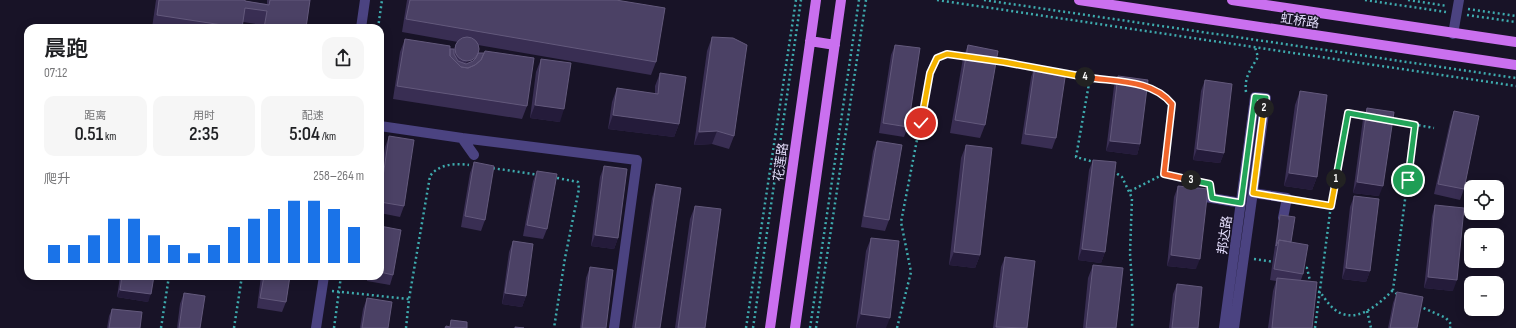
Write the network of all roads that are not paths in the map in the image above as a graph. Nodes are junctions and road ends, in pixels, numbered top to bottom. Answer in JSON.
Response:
{"nodes":[{"id":1,"x":365,"y":0,"type":"edge"},
{"id":2,"x":816,"y":0,"type":"edge"},
{"id":3,"x":841,"y":0,"type":"edge"},
{"id":4,"x":1079,"y":0,"type":"edge"},
{"id":5,"x":1232,"y":0,"type":"edge"},
{"id":6,"x":1459,"y":0,"type":"edge"},
{"id":7,"x":362,"y":24,"type":"edge"},
{"id":8,"x":1453,"y":34,"type":"junction"},
{"id":9,"x":810,"y":41,"type":"junction"},
{"id":10,"x":1516,"y":42,"type":"edge"},
{"id":11,"x":835,"y":45,"type":"junction"},
{"id":12,"x":1516,"y":65,"type":"edge"},
{"id":13,"x":384,"y":127,"type":"edge"},
{"id":14,"x":462,"y":138,"type":"junction"},
{"id":15,"x":474,"y":155,"type":"dead end"},
{"id":16,"x":1253,"y":193,"type":"junction"},
{"id":17,"x":1194,"y":195,"type":"edge"},
{"id":18,"x":1241,"y":203,"type":"junction"},
{"id":19,"x":1283,"y":218,"type":"edge"},
{"id":20,"x":323,"y":280,"type":"edge"},
{"id":21,"x":316,"y":328,"type":"edge"},
{"id":22,"x":614,"y":328,"type":"edge"},
{"id":23,"x":770,"y":328,"type":"edge"},
{"id":24,"x":795,"y":328,"type":"edge"},
{"id":25,"x":1224,"y":328,"type":"edge"},
{"id":26,"x":1234,"y":328,"type":"edge"}],
"edges":[{"from":1,"to":7,"type":"street"},
{"from":2,"to":9,"type":"main road","name":"花莲路"},
{"from":3,"to":11,"type":"main road"},
{"from":4,"to":12,"type":"main road","name":"虹桥路"},
{"from":5,"to":8,"type":"main road","name":"虹桥路"},
{"from":6,"to":8,"type":"street"},
{"from":8,"to":10,"type":"main road","name":"虹桥路"},
{"from":9,"to":11,"type":"main road"},
{"from":9,"to":23,"type":"main road","name":"花莲路"},
{"from":11,"to":24,"type":"main road"},
{"from":13,"to":14,"type":"street"},
{"from":14,"to":15,"type":"street"},
{"from":14,"to":22,"type":"street"},
{"from":16,"to":18,"type":"street","name":"邦达路"},
{"from":16,"to":19,"type":"street"},
{"from":16,"to":26,"type":"street","name":"邦达路"},
{"from":17,"to":18,"type":"street"},
{"from":18,"to":25,"type":"street","name":"邦达路"},
{"from":20,"to":21,"type":"street"}]}
